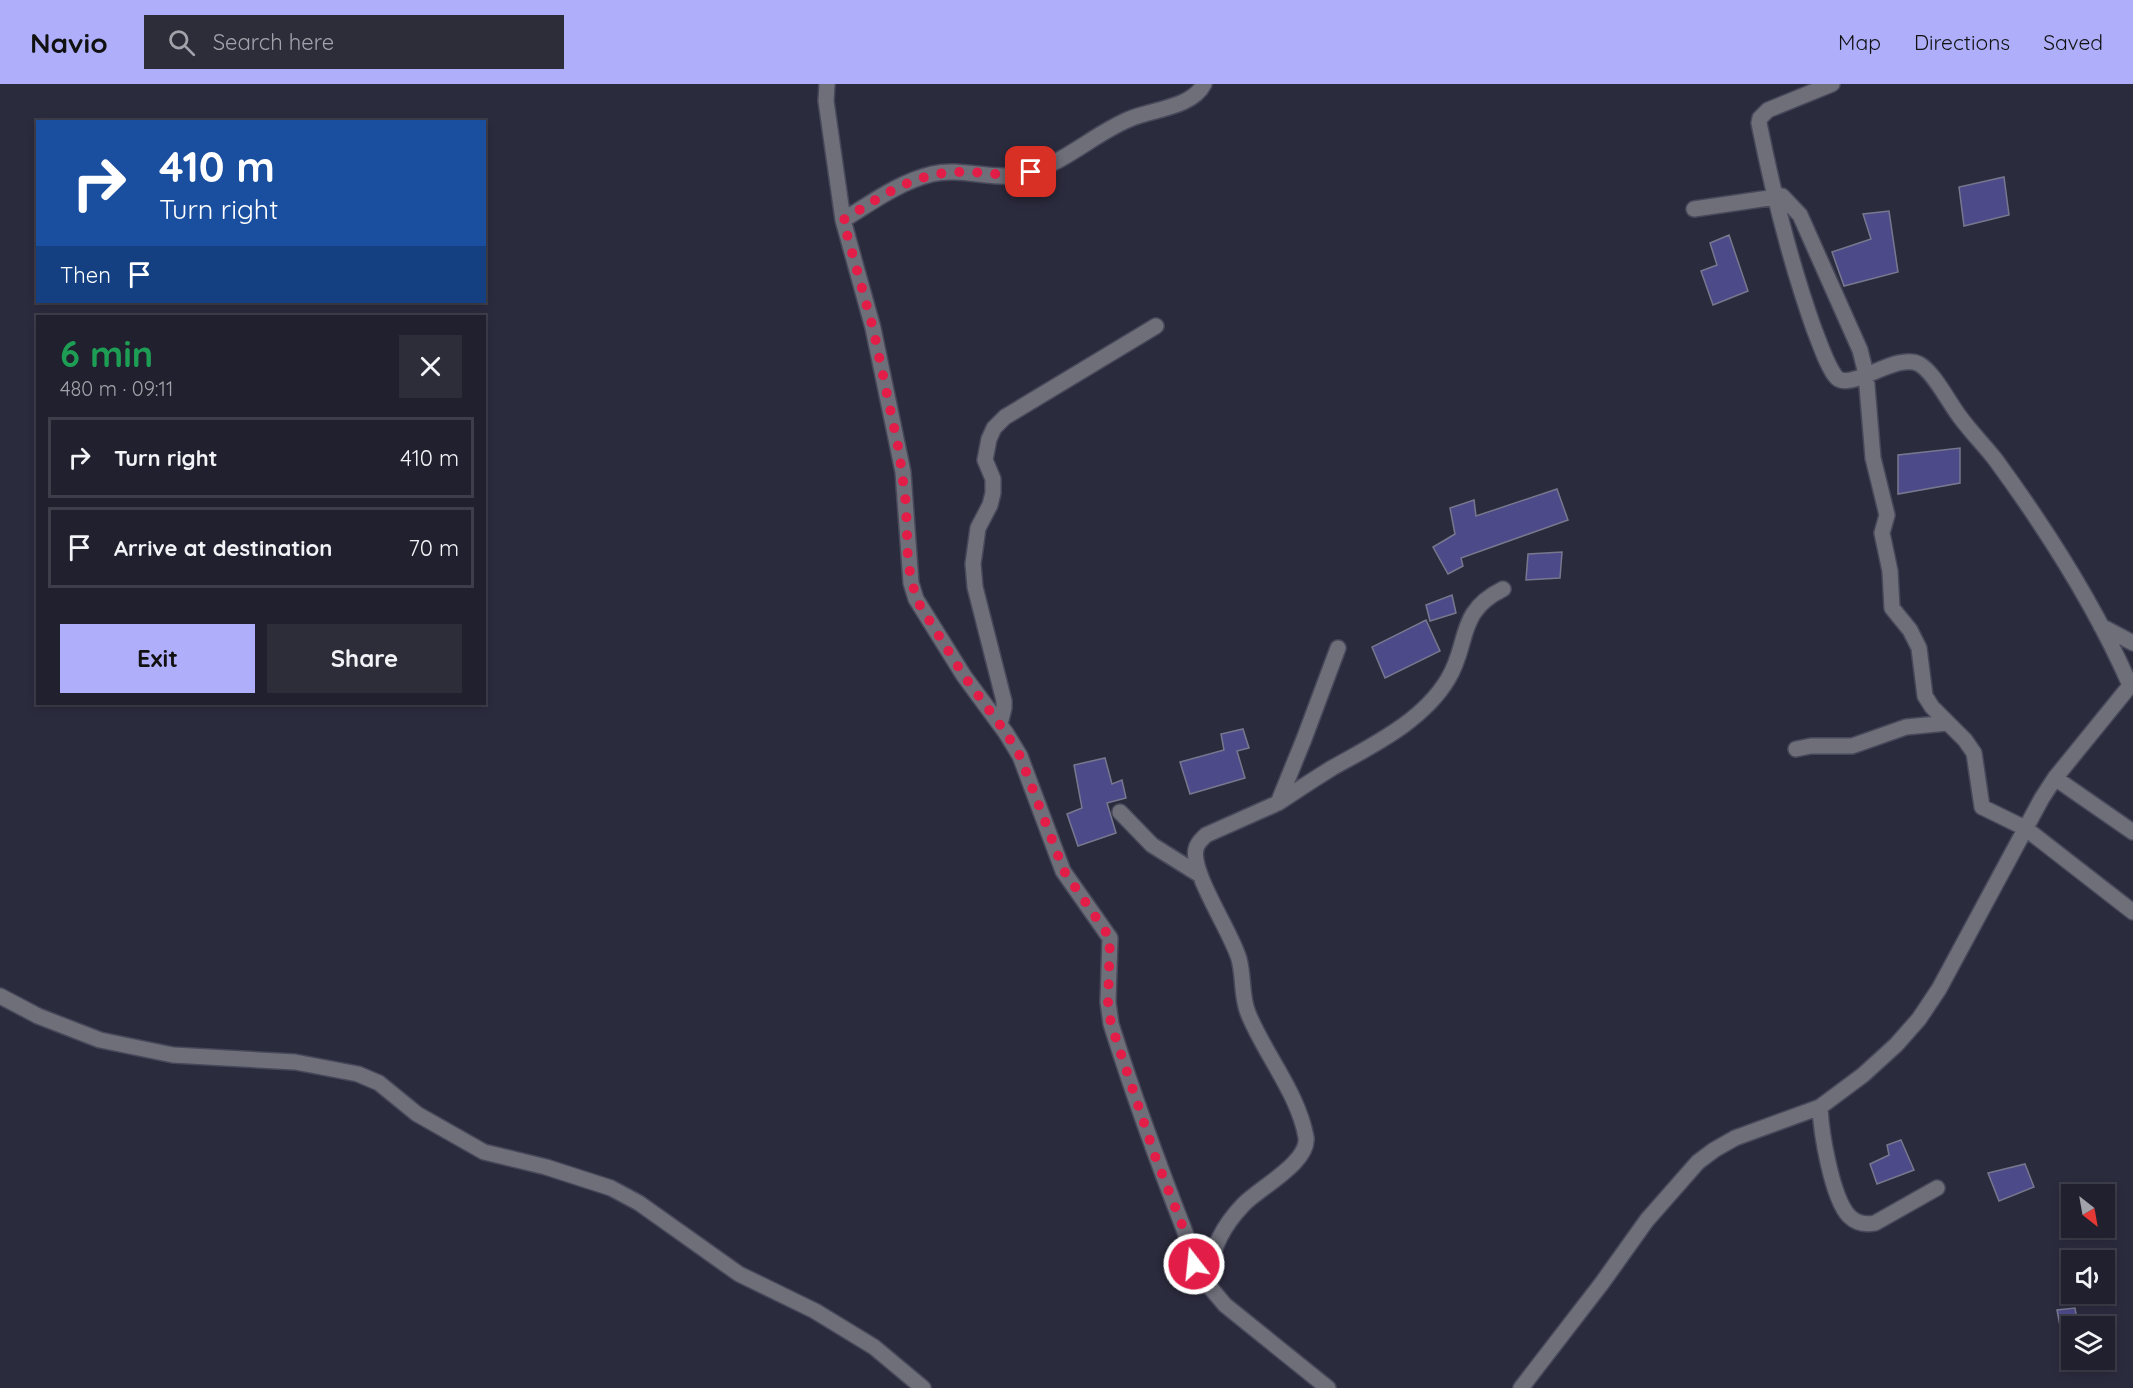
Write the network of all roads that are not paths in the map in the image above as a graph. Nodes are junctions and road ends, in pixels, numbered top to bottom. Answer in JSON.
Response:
{"nodes":[{"id":1,"x":827,"y":84,"type":"edge"},
{"id":2,"x":1204,"y":84,"type":"edge"},
{"id":3,"x":1832,"y":84,"type":"edge"},
{"id":4,"x":1774,"y":197,"type":"junction"},
{"id":5,"x":1694,"y":209,"type":"dead end"},
{"id":6,"x":843,"y":220,"type":"junction"},
{"id":7,"x":1156,"y":326,"type":"dead end"},
{"id":8,"x":1866,"y":374,"type":"junction"},
{"id":9,"x":1503,"y":589,"type":"dead end"},
{"id":10,"x":2101,"y":626,"type":"junction"},
{"id":11,"x":2133,"y":644,"type":"edge"},
{"id":12,"x":1338,"y":648,"type":"dead end"},
{"id":13,"x":2131,"y":683,"type":"edge"},
{"id":14,"x":1948,"y":723,"type":"junction"},
{"id":15,"x":1000,"y":724,"type":"junction"},
{"id":16,"x":1796,"y":748,"type":"dead end"},
{"id":17,"x":2055,"y":778,"type":"junction"},
{"id":18,"x":1278,"y":803,"type":"junction"},
{"id":19,"x":1119,"y":812,"type":"dead end"},
{"id":20,"x":2025,"y":828,"type":"junction"},
{"id":21,"x":2133,"y":832,"type":"edge"},
{"id":22,"x":1200,"y":874,"type":"junction"},
{"id":23,"x":2133,"y":912,"type":"edge"},
{"id":24,"x":0,"y":996,"type":"edge"},
{"id":25,"x":1820,"y":1107,"type":"junction"},
{"id":26,"x":1937,"y":1188,"type":"dead end"},
{"id":27,"x":1209,"y":1286,"type":"junction"},
{"id":28,"x":923,"y":1388,"type":"edge"},
{"id":29,"x":1328,"y":1388,"type":"edge"},
{"id":30,"x":1521,"y":1388,"type":"edge"}],
"edges":[{"from":1,"to":6,"type":"street"},
{"from":2,"to":6,"type":"street"},
{"from":3,"to":4,"type":"street"},
{"from":4,"to":5,"type":"street"},
{"from":4,"to":8,"type":"street"},
{"from":4,"to":8,"type":"street"},
{"from":6,"to":15,"type":"street"},
{"from":7,"to":15,"type":"street"},
{"from":8,"to":10,"type":"street"},
{"from":8,"to":14,"type":"street"},
{"from":9,"to":18,"type":"street"},
{"from":10,"to":11,"type":"street"},
{"from":10,"to":13,"type":"street"},
{"from":12,"to":18,"type":"street"},
{"from":13,"to":17,"type":"street"},
{"from":14,"to":16,"type":"street"},
{"from":14,"to":20,"type":"street"},
{"from":15,"to":27,"type":"street"},
{"from":17,"to":20,"type":"street"},
{"from":17,"to":21,"type":"street"},
{"from":18,"to":22,"type":"street"},
{"from":19,"to":22,"type":"street"},
{"from":20,"to":23,"type":"street"},
{"from":20,"to":25,"type":"street"},
{"from":22,"to":27,"type":"street"},
{"from":24,"to":28,"type":"street"},
{"from":25,"to":26,"type":"street"},
{"from":25,"to":30,"type":"street"},
{"from":27,"to":29,"type":"street"}]}
